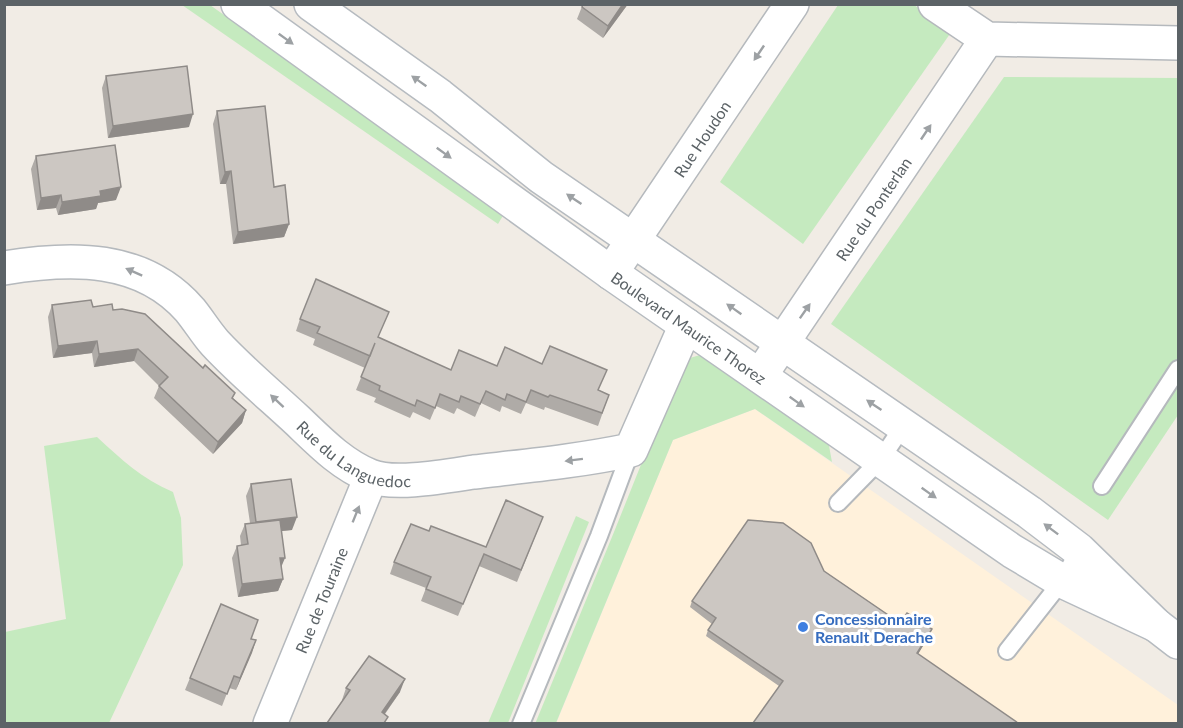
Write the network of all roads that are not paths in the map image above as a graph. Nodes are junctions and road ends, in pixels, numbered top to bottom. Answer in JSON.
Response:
{"nodes":[{"id":1,"x":238,"y":4,"type":"edge"},
{"id":2,"x":311,"y":4,"type":"edge"},
{"id":3,"x":936,"y":4,"type":"edge"},
{"id":4,"x":777,"y":10,"type":"edge"},
{"id":5,"x":987,"y":39,"type":"junction"},
{"id":6,"x":1179,"y":43,"type":"edge"},
{"id":7,"x":633,"y":240,"type":"junction"},
{"id":8,"x":4,"y":268,"type":"edge"},
{"id":9,"x":611,"y":273,"type":"junction"},
{"id":10,"x":686,"y":326,"type":"junction"},
{"id":11,"x":783,"y":342,"type":"junction"},
{"id":12,"x":1179,"y":369,"type":"edge"},
{"id":13,"x":760,"y":376,"type":"junction"},
{"id":14,"x":904,"y":425,"type":"junction"},
{"id":15,"x":631,"y":450,"type":"junction"},
{"id":16,"x":881,"y":459,"type":"junction"},
{"id":17,"x":371,"y":477,"type":"junction"},
{"id":18,"x":1102,"y":486,"type":"dead end"},
{"id":19,"x":838,"y":503,"type":"dead end"},
{"id":20,"x":1079,"y":550,"type":"junction"},
{"id":21,"x":1062,"y":581,"type":"junction"},
{"id":22,"x":1167,"y":634,"type":"edge"},
{"id":23,"x":1007,"y":651,"type":"dead end"},
{"id":24,"x":270,"y":723,"type":"edge"},
{"id":25,"x":521,"y":723,"type":"edge"}],
"edges":[{"from":1,"to":9,"type":"street","name":"Boulevard Maurice Thorez","one_way":true},
{"from":7,"to":2,"type":"street","name":"Boulevard Maurice Thorez","one_way":true},
{"from":3,"to":5,"type":"street"},
{"from":4,"to":7,"type":"street","name":"Rue Houdon","one_way":true},
{"from":5,"to":6,"type":"street"},
{"from":11,"to":5,"type":"street","name":"Rue du Ponterlan","one_way":true},
{"from":7,"to":9,"type":"street","name":"Rue Houdon"},
{"from":11,"to":7,"type":"street","name":"Boulevard Maurice Thorez","one_way":true},
{"from":17,"to":8,"type":"street","name":"Rue du Languedoc","one_way":true},
{"from":9,"to":10,"type":"street","name":"Boulevard Maurice Thorez"},
{"from":10,"to":13,"type":"street","name":"Boulevard Maurice Thorez"},
{"from":10,"to":15,"type":"street"},
{"from":11,"to":13,"type":"street","name":"Rue du Ponterlan"},
{"from":14,"to":11,"type":"street","name":"Boulevard Maurice Thorez","one_way":true},
{"from":12,"to":18,"type":"lane"},
{"from":13,"to":16,"type":"street","name":"Boulevard Maurice Thorez","one_way":true},
{"from":14,"to":16,"type":"lane"},
{"from":20,"to":14,"type":"street","name":"Boulevard Maurice Thorez","one_way":true},
{"from":15,"to":17,"type":"street","name":"Rue du Languedoc","one_way":true},
{"from":15,"to":25,"type":"lane"},
{"from":16,"to":19,"type":"lane"},
{"from":16,"to":21,"type":"street","name":"Boulevard Maurice Thorez","one_way":true},
{"from":24,"to":17,"type":"street","name":"Rue de Touraine","one_way":true},
{"from":20,"to":21,"type":"lane"},
{"from":20,"to":22,"type":"street","name":"Boulevard Maurice Thorez"},
{"from":21,"to":22,"type":"street","name":"Boulevard Maurice Thorez"},
{"from":21,"to":23,"type":"lane"}]}
